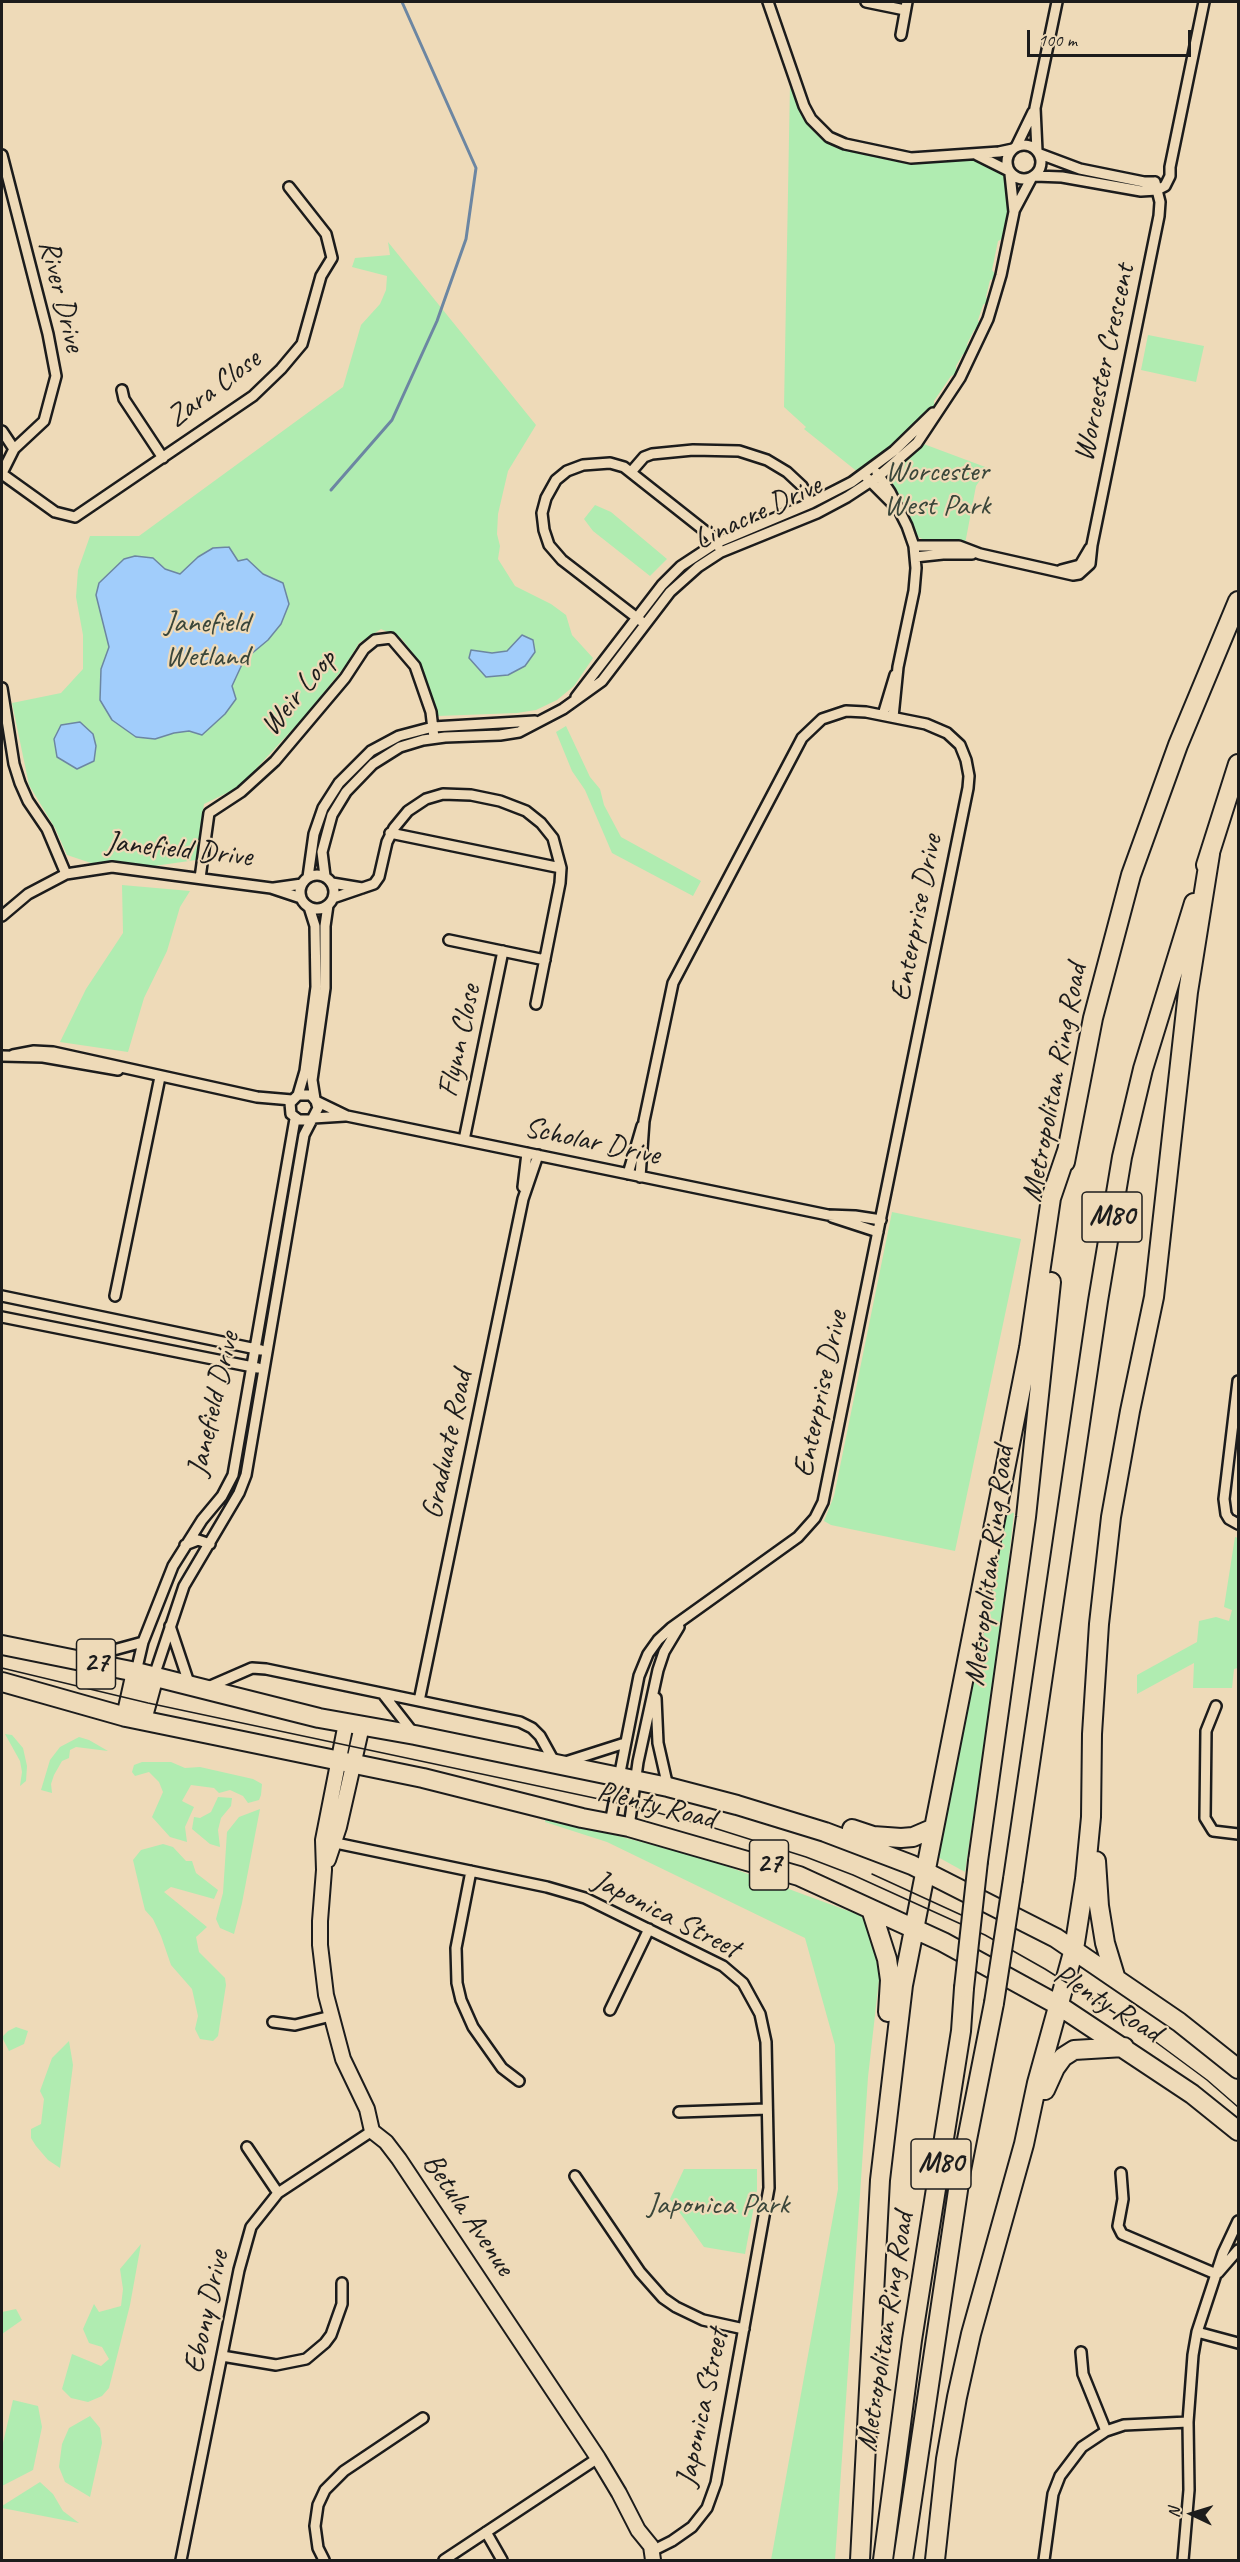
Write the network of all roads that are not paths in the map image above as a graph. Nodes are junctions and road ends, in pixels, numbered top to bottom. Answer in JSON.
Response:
{"nodes":[{"id":1,"x":768,"y":2,"type":"edge"},
{"id":2,"x":866,"y":2,"type":"edge"},
{"id":3,"x":1057,"y":2,"type":"edge"},
{"id":4,"x":1204,"y":2,"type":"edge"},
{"id":5,"x":906,"y":6,"type":"edge"},
{"id":6,"x":901,"y":35,"type":"dead end"},
{"id":7,"x":1035,"y":108,"type":"junction"},
{"id":8,"x":1014,"y":148,"type":"junction"},
{"id":9,"x":974,"y":153,"type":"junction"},
{"id":10,"x":1039,"y":153,"type":"junction"},
{"id":11,"x":2,"y":155,"type":"edge"},
{"id":12,"x":1010,"y":172,"type":"junction"},
{"id":13,"x":1033,"y":177,"type":"junction"},
{"id":14,"x":1156,"y":186,"type":"junction"},
{"id":15,"x":289,"y":187,"type":"dead end"},
{"id":16,"x":1014,"y":212,"type":"junction"},
{"id":17,"x":122,"y":390,"type":"dead end"},
{"id":18,"x":944,"y":402,"type":"junction"},
{"id":19,"x":2,"y":431,"type":"edge"},
{"id":20,"x":14,"y":449,"type":"junction"},
{"id":21,"x":163,"y":458,"type":"junction"},
{"id":22,"x":873,"y":467,"type":"junction"},
{"id":23,"x":631,"y":472,"type":"junction"},
{"id":24,"x":2,"y":474,"type":"edge"},
{"id":25,"x":864,"y":474,"type":"junction"},
{"id":26,"x":879,"y":476,"type":"junction"},
{"id":27,"x":870,"y":482,"type":"junction"},
{"id":28,"x":811,"y":503,"type":"junction"},
{"id":29,"x":895,"y":506,"type":"junction"},
{"id":30,"x":716,"y":543,"type":"junction"},
{"id":31,"x":914,"y":546,"type":"junction"},
{"id":32,"x":721,"y":552,"type":"junction"},
{"id":33,"x":980,"y":554,"type":"junction"},
{"id":34,"x":915,"y":557,"type":"junction"},
{"id":35,"x":1239,"y":601,"type":"edge"},
{"id":36,"x":636,"y":618,"type":"junction"},
{"id":37,"x":645,"y":624,"type":"junction"},
{"id":38,"x":2,"y":688,"type":"edge"},
{"id":39,"x":573,"y":702,"type":"junction"},
{"id":40,"x":888,"y":716,"type":"junction"},
{"id":41,"x":541,"y":720,"type":"junction"},
{"id":42,"x":432,"y":727,"type":"junction"},
{"id":43,"x":434,"y":738,"type":"junction"},
{"id":44,"x":1239,"y":764,"type":"edge"},
{"id":45,"x":390,"y":833,"type":"junction"},
{"id":46,"x":1210,"y":854,"type":"junction"},
{"id":47,"x":561,"y":868,"type":"junction"},
{"id":48,"x":66,"y":874,"type":"junction"},
{"id":49,"x":200,"y":878,"type":"junction"},
{"id":50,"x":328,"y":880,"type":"junction"},
{"id":51,"x":305,"y":881,"type":"junction"},
{"id":52,"x":272,"y":888,"type":"junction"},
{"id":53,"x":365,"y":889,"type":"junction"},
{"id":54,"x":301,"y":898,"type":"junction"},
{"id":55,"x":331,"y":901,"type":"junction"},
{"id":56,"x":309,"y":907,"type":"junction"},
{"id":57,"x":2,"y":916,"type":"edge"},
{"id":58,"x":449,"y":940,"type":"dead end"},
{"id":59,"x":503,"y":951,"type":"junction"},
{"id":60,"x":544,"y":960,"type":"junction"},
{"id":61,"x":536,"y":1005,"type":"dead end"},
{"id":62,"x":2,"y":1056,"type":"edge"},
{"id":63,"x":160,"y":1077,"type":"junction"},
{"id":64,"x":257,"y":1097,"type":"junction"},
{"id":65,"x":295,"y":1097,"type":"junction"},
{"id":66,"x":316,"y":1100,"type":"junction"},
{"id":67,"x":293,"y":1115,"type":"junction"},
{"id":68,"x":347,"y":1116,"type":"junction"},
{"id":69,"x":312,"y":1119,"type":"junction"},
{"id":70,"x":644,"y":1121,"type":"junction"},
{"id":71,"x":464,"y":1140,"type":"junction"},
{"id":72,"x":1067,"y":1151,"type":"junction"},
{"id":73,"x":527,"y":1153,"type":"junction"},
{"id":74,"x":538,"y":1155,"type":"junction"},
{"id":75,"x":628,"y":1174,"type":"junction"},
{"id":76,"x":640,"y":1177,"type":"junction"},
{"id":77,"x":523,"y":1199,"type":"junction"},
{"id":78,"x":828,"y":1215,"type":"junction"},
{"id":79,"x":881,"y":1220,"type":"junction"},
{"id":80,"x":878,"y":1232,"type":"junction"},
{"id":81,"x":2,"y":1296,"type":"edge"},
{"id":82,"x":115,"y":1296,"type":"dead end"},
{"id":83,"x":2,"y":1317,"type":"edge"},
{"id":84,"x":261,"y":1350,"type":"junction"},
{"id":85,"x":258,"y":1368,"type":"junction"},
{"id":86,"x":1239,"y":1381,"type":"edge"},
{"id":87,"x":1239,"y":1524,"type":"edge"},
{"id":88,"x":210,"y":1544,"type":"junction"},
{"id":89,"x":185,"y":1545,"type":"junction"},
{"id":90,"x":684,"y":1620,"type":"junction"},
{"id":91,"x":170,"y":1626,"type":"junction"},
{"id":92,"x":143,"y":1642,"type":"junction"},
{"id":93,"x":2,"y":1645,"type":"edge"},
{"id":94,"x":77,"y":1660,"type":"junction"},
{"id":95,"x":145,"y":1674,"type":"junction"},
{"id":96,"x":2,"y":1682,"type":"edge"},
{"id":97,"x":655,"y":1684,"type":"junction"},
{"id":98,"x":197,"y":1688,"type":"junction"},
{"id":99,"x":383,"y":1694,"type":"junction"},
{"id":100,"x":418,"y":1701,"type":"junction"},
{"id":101,"x":1216,"y":1706,"type":"dead end"},
{"id":102,"x":134,"y":1719,"type":"junction"},
{"id":103,"x":354,"y":1724,"type":"junction"},
{"id":104,"x":1092,"y":1734,"type":"junction"},
{"id":105,"x":415,"y":1735,"type":"junction"},
{"id":106,"x":625,"y":1743,"type":"junction"},
{"id":107,"x":346,"y":1762,"type":"junction"},
{"id":108,"x":556,"y":1765,"type":"junction"},
{"id":109,"x":627,"y":1779,"type":"junction"},
{"id":110,"x":668,"y":1787,"type":"junction"},
{"id":111,"x":737,"y":1805,"type":"junction"},
{"id":112,"x":610,"y":1823,"type":"junction"},
{"id":113,"x":629,"y":1827,"type":"junction"},
{"id":114,"x":934,"y":1828,"type":"junction"},
{"id":115,"x":1239,"y":1834,"type":"edge"},
{"id":116,"x":329,"y":1841,"type":"junction"},
{"id":117,"x":927,"y":1864,"type":"junction"},
{"id":118,"x":471,"y":1871,"type":"junction"},
{"id":119,"x":871,"y":1909,"type":"junction"},
{"id":120,"x":649,"y":1929,"type":"junction"},
{"id":121,"x":912,"y":1935,"type":"junction"},
{"id":122,"x":1075,"y":1941,"type":"junction"},
{"id":123,"x":1114,"y":1976,"type":"junction"},
{"id":124,"x":610,"y":2010,"type":"dead end"},
{"id":125,"x":1056,"y":2012,"type":"junction"},
{"id":126,"x":331,"y":2016,"type":"junction"},
{"id":127,"x":273,"y":2022,"type":"dead end"},
{"id":128,"x":1124,"y":2048,"type":"junction"},
{"id":129,"x":1239,"y":2069,"type":"edge"},
{"id":130,"x":519,"y":2081,"type":"dead end"},
{"id":131,"x":767,"y":2109,"type":"junction"},
{"id":132,"x":679,"y":2112,"type":"dead end"},
{"id":133,"x":372,"y":2131,"type":"junction"},
{"id":134,"x":1239,"y":2131,"type":"edge"},
{"id":135,"x":1024,"y":2144,"type":"junction"},
{"id":136,"x":247,"y":2147,"type":"dead end"},
{"id":137,"x":1121,"y":2173,"type":"dead end"},
{"id":138,"x":575,"y":2176,"type":"dead end"},
{"id":139,"x":880,"y":2180,"type":"junction"},
{"id":140,"x":278,"y":2193,"type":"junction"},
{"id":141,"x":1239,"y":2221,"type":"edge"},
{"id":142,"x":1239,"y":2250,"type":"edge"},
{"id":143,"x":1216,"y":2274,"type":"junction"},
{"id":144,"x":342,"y":2283,"type":"dead end"},
{"id":145,"x":744,"y":2329,"type":"junction"},
{"id":146,"x":1197,"y":2332,"type":"junction"},
{"id":147,"x":1239,"y":2343,"type":"edge"},
{"id":148,"x":1081,"y":2352,"type":"dead end"},
{"id":149,"x":222,"y":2356,"type":"junction"},
{"id":150,"x":423,"y":2418,"type":"dead end"},
{"id":151,"x":1188,"y":2422,"type":"junction"},
{"id":152,"x":1106,"y":2431,"type":"junction"},
{"id":153,"x":598,"y":2458,"type":"junction"},
{"id":154,"x":486,"y":2532,"type":"junction"},
{"id":155,"x":653,"y":2556,"type":"edge"},
{"id":156,"x":181,"y":2560,"type":"edge"},
{"id":157,"x":324,"y":2560,"type":"edge"},
{"id":158,"x":444,"y":2560,"type":"edge"},
{"id":159,"x":502,"y":2560,"type":"edge"},
{"id":160,"x":860,"y":2560,"type":"edge"},
{"id":161,"x":883,"y":2560,"type":"edge"},
{"id":162,"x":903,"y":2560,"type":"edge"},
{"id":163,"x":935,"y":2560,"type":"edge"},
{"id":164,"x":1044,"y":2560,"type":"edge"},
{"id":165,"x":1183,"y":2560,"type":"edge"}],
"edges":[{"from":1,"to":9,"type":"street"},
{"from":2,"to":5,"type":"street"},
{"from":3,"to":7,"type":"street"},
{"from":4,"to":14,"type":"street"},
{"from":5,"to":6,"type":"street"},
{"from":7,"to":8,"type":"street"},
{"from":7,"to":10,"type":"street"},
{"from":8,"to":9,"type":"street"},
{"from":8,"to":10,"type":"street"},
{"from":8,"to":12,"type":"street"},
{"from":9,"to":12,"type":"street"},
{"from":10,"to":13,"type":"street"},
{"from":10,"to":14,"type":"street"},
{"from":11,"to":20,"type":"street","name":"River Drive"},
{"from":12,"to":13,"type":"street"},
{"from":12,"to":16,"type":"street","name":"Linacre Drive"},
{"from":13,"to":14,"type":"street"},
{"from":13,"to":16,"type":"street","name":"Linacre Drive"},
{"from":14,"to":33,"type":"street","name":"Worcester Crescent"},
{"from":15,"to":21,"type":"street","name":"Zara Close"},
{"from":16,"to":18,"type":"street","name":"Linacre Drive"},
{"from":17,"to":21,"type":"street"},
{"from":18,"to":22,"type":"street","name":"Linacre Drive"},
{"from":18,"to":26,"type":"street","name":"Linacre Drive"},
{"from":19,"to":20,"type":"street"},
{"from":20,"to":24,"type":"street"},
{"from":21,"to":24,"type":"street","name":"Zara Close"},
{"from":22,"to":25,"type":"street","name":"Linacre Drive"},
{"from":22,"to":26,"type":"street"},
{"from":23,"to":28,"type":"street"},
{"from":23,"to":30,"type":"street"},
{"from":23,"to":36,"type":"street"},
{"from":25,"to":27,"type":"street"},
{"from":25,"to":28,"type":"street","name":"Linacre Drive"},
{"from":26,"to":27,"type":"street","name":"Linacre Drive"},
{"from":26,"to":29,"type":"street"},
{"from":27,"to":29,"type":"street"},
{"from":27,"to":32,"type":"street","name":"Linacre Drive"},
{"from":28,"to":30,"type":"street","name":"Linacre Drive"},
{"from":29,"to":31,"type":"street"},
{"from":30,"to":32,"type":"street"},
{"from":30,"to":36,"type":"street","name":"Linacre Drive"},
{"from":31,"to":33,"type":"street","name":"Worcester Crescent"},
{"from":31,"to":34,"type":"street"},
{"from":32,"to":37,"type":"street","name":"Linacre Drive"},
{"from":33,"to":34,"type":"street","name":"Worcester Crescent"},
{"from":34,"to":40,"type":"street"},
{"from":35,"to":72,"type":"highway","name":"Metropolitan Ring Road","number":"M80"},
{"from":36,"to":37,"type":"street"},
{"from":36,"to":39,"type":"street","name":"Linacre Drive"},
{"from":37,"to":39,"type":"street","name":"Linacre Drive"},
{"from":38,"to":48,"type":"street","name":"Janefield Drive"},
{"from":39,"to":41,"type":"street","name":"Linacre Drive"},
{"from":40,"to":70,"type":"street","name":"Enterprise Drive"},
{"from":40,"to":79,"type":"street","name":"Enterprise Drive"},
{"from":41,"to":42,"type":"street","name":"Linacre Drive"},
{"from":41,"to":43,"type":"street","name":"Linacre Drive"},
{"from":42,"to":43,"type":"street","name":"Weir Loop"},
{"from":42,"to":49,"type":"street","name":"Weir Loop"},
{"from":42,"to":51,"type":"street","name":"Linacre Drive"},
{"from":43,"to":50,"type":"street","name":"Linacre Drive"},
{"from":44,"to":46,"type":"highway","name":"Metropolitan Ring Road","number":"M80"},
{"from":45,"to":47,"type":"street"},
{"from":45,"to":47,"type":"street"},
{"from":45,"to":53,"type":"street"},
{"from":46,"to":104,"type":"highway"},
{"from":46,"to":162,"type":"highway","name":"Metropolitan Ring Road","number":"M80","bridge":true},
{"from":47,"to":60,"type":"street"},
{"from":48,"to":49,"type":"street","name":"Janefield Drive"},
{"from":48,"to":57,"type":"street"},
{"from":49,"to":52,"type":"street","name":"Janefield Drive"},
{"from":50,"to":51,"type":"street"},
{"from":50,"to":53,"type":"street"},
{"from":50,"to":55,"type":"street"},
{"from":51,"to":52,"type":"street","name":"Janefield Drive"},
{"from":51,"to":54,"type":"street"},
{"from":52,"to":54,"type":"street","name":"Janefield Drive"},
{"from":53,"to":55,"type":"street"},
{"from":54,"to":56,"type":"street"},
{"from":55,"to":56,"type":"street"},
{"from":55,"to":66,"type":"street"},
{"from":56,"to":65,"type":"street"},
{"from":58,"to":59,"type":"street"},
{"from":59,"to":60,"type":"street"},
{"from":59,"to":71,"type":"street","name":"Flynn Close"},
{"from":60,"to":61,"type":"street"},
{"from":62,"to":63,"type":"street"},
{"from":63,"to":64,"type":"street"},
{"from":63,"to":82,"type":"street"},
{"from":64,"to":65,"type":"street"},
{"from":64,"to":67,"type":"street"},
{"from":65,"to":66,"type":"street"},
{"from":65,"to":67,"type":"street"},
{"from":66,"to":68,"type":"street","name":"Scholar Drive"},
{"from":66,"to":69,"type":"street"},
{"from":67,"to":69,"type":"street"},
{"from":67,"to":84,"type":"street","name":"Janefield Drive"},
{"from":68,"to":69,"type":"street","name":"Scholar Drive"},
{"from":68,"to":71,"type":"street","name":"Scholar Drive"},
{"from":69,"to":84,"type":"street","name":"Janefield Drive"},
{"from":70,"to":75,"type":"street","name":"Enterprise Drive"},
{"from":70,"to":76,"type":"street","name":"Enterprise Drive"},
{"from":71,"to":73,"type":"street","name":"Scholar Drive"},
{"from":72,"to":114,"type":"highway"},
{"from":72,"to":161,"type":"highway","name":"Metropolitan Ring Road","number":"M80","bridge":true},
{"from":73,"to":74,"type":"street","name":"Scholar Drive"},
{"from":73,"to":77,"type":"street","name":"Graduate Road"},
{"from":74,"to":75,"type":"street","name":"Scholar Drive"},
{"from":74,"to":77,"type":"street","name":"Graduate Road"},
{"from":75,"to":76,"type":"street","name":"Scholar Drive"},
{"from":76,"to":78,"type":"street","name":"Scholar Drive"},
{"from":77,"to":100,"type":"street","name":"Graduate Road"},
{"from":78,"to":79,"type":"street","name":"Scholar Drive"},
{"from":78,"to":80,"type":"street","name":"Scholar Drive"},
{"from":79,"to":80,"type":"street","name":"Enterprise Drive"},
{"from":80,"to":90,"type":"street","name":"Enterprise Drive"},
{"from":81,"to":84,"type":"street"},
{"from":83,"to":85,"type":"street"},
{"from":84,"to":85,"type":"street","name":"Janefield Drive"},
{"from":85,"to":88,"type":"street","name":"Janefield Drive"},
{"from":85,"to":89,"type":"street","name":"Janefield Drive"},
{"from":86,"to":87,"type":"street"},
{"from":88,"to":89,"type":"street"},
{"from":88,"to":91,"type":"street","name":"Janefield Drive"},
{"from":89,"to":92,"type":"street","name":"Janefield Drive"},
{"from":90,"to":97,"type":"street","name":"Enterprise Drive"},
{"from":90,"to":106,"type":"street","name":"Enterprise Drive"},
{"from":91,"to":95,"type":"street","name":"Janefield Drive"},
{"from":91,"to":98,"type":"street"},
{"from":92,"to":94,"type":"street"},
{"from":92,"to":95,"type":"street","name":"Janefield Drive"},
{"from":93,"to":94,"type":"highway","name":"Plenty Road","number":"27"},
{"from":94,"to":95,"type":"highway","name":"Plenty Road","number":"27"},
{"from":95,"to":98,"type":"highway","name":"Plenty Road","number":"27"},
{"from":95,"to":102,"type":"highway","name":"Janefield Drive"},
{"from":96,"to":102,"type":"highway","name":"Plenty Road","number":"27"},
{"from":97,"to":109,"type":"street","name":"Enterprise Drive"},
{"from":97,"to":110,"type":"street"},
{"from":98,"to":99,"type":"street"},
{"from":98,"to":103,"type":"highway","name":"Plenty Road","number":"27"},
{"from":99,"to":100,"type":"street"},
{"from":99,"to":105,"type":"street"},
{"from":100,"to":108,"type":"street"},
{"from":101,"to":115,"type":"street"},
{"from":102,"to":107,"type":"highway","name":"Plenty Road","number":"27"},
{"from":103,"to":105,"type":"highway","name":"Plenty Road","number":"27"},
{"from":103,"to":107,"type":"street"},
{"from":104,"to":122,"type":"highway"},
{"from":104,"to":123,"type":"highway"},
{"from":105,"to":108,"type":"highway","name":"Plenty Road","number":"27"},
{"from":106,"to":108,"type":"street"},
{"from":106,"to":109,"type":"street","name":"Enterprise Drive"},
{"from":107,"to":112,"type":"highway","name":"Plenty Road","number":"27"},
{"from":107,"to":116,"type":"street"},
{"from":108,"to":109,"type":"highway","name":"Plenty Road","number":"27"},
{"from":109,"to":110,"type":"highway","name":"Plenty Road"},
{"from":109,"to":112,"type":"street","name":"Enterprise Drive"},
{"from":109,"to":113,"type":"street","name":"Enterprise Drive"},
{"from":110,"to":111,"type":"highway","name":"Plenty Road","number":"27"},
{"from":111,"to":114,"type":"highway"},
{"from":111,"to":117,"type":"highway","name":"Plenty Road","number":"27"},
{"from":112,"to":113,"type":"highway","name":"Plenty Road","number":"27"},
{"from":113,"to":119,"type":"highway","name":"Plenty Road","number":"27"},
{"from":114,"to":117,"type":"highway"},
{"from":116,"to":118,"type":"street","name":"Japonica Street"},
{"from":116,"to":126,"type":"street"},
{"from":117,"to":121,"type":"highway"},
{"from":117,"to":122,"type":"highway","name":"Plenty Road","number":"27"},
{"from":118,"to":120,"type":"street","name":"Japonica Street"},
{"from":118,"to":130,"type":"street"},
{"from":119,"to":121,"type":"highway","name":"Plenty Road","number":"27"},
{"from":119,"to":139,"type":"highway"},
{"from":120,"to":124,"type":"street"},
{"from":120,"to":131,"type":"street","name":"Japonica Street"},
{"from":121,"to":125,"type":"highway","name":"Plenty Road","number":"27"},
{"from":121,"to":139,"type":"highway"},
{"from":122,"to":123,"type":"highway","name":"Plenty Road","number":"27"},
{"from":122,"to":125,"type":"highway"},
{"from":123,"to":129,"type":"highway","name":"Plenty Road","number":"27"},
{"from":125,"to":128,"type":"highway","name":"Plenty Road","number":"27"},
{"from":125,"to":135,"type":"highway"},
{"from":126,"to":127,"type":"street"},
{"from":126,"to":133,"type":"street"},
{"from":128,"to":134,"type":"highway","name":"Plenty Road","number":"27"},
{"from":128,"to":135,"type":"highway"},
{"from":131,"to":132,"type":"street"},
{"from":131,"to":145,"type":"street","name":"Japonica Street"},
{"from":133,"to":140,"type":"street","name":"Ebony Drive"},
{"from":133,"to":153,"type":"street","name":"Betula Avenue"},
{"from":135,"to":163,"type":"highway"},
{"from":136,"to":140,"type":"street"},
{"from":137,"to":143,"type":"street"},
{"from":138,"to":145,"type":"street"},
{"from":139,"to":160,"type":"highway"},
{"from":140,"to":149,"type":"street","name":"Ebony Drive"},
{"from":141,"to":143,"type":"street"},
{"from":142,"to":143,"type":"street"},
{"from":143,"to":146,"type":"street"},
{"from":144,"to":149,"type":"street"},
{"from":145,"to":155,"type":"street","name":"Japonica Street"},
{"from":146,"to":147,"type":"street"},
{"from":146,"to":151,"type":"street"},
{"from":148,"to":152,"type":"street"},
{"from":149,"to":156,"type":"street","name":"Ebony Drive"},
{"from":150,"to":157,"type":"street"},
{"from":151,"to":152,"type":"street"},
{"from":151,"to":165,"type":"street"},
{"from":152,"to":164,"type":"street"},
{"from":153,"to":154,"type":"street"},
{"from":153,"to":155,"type":"street","name":"Betula Avenue"},
{"from":154,"to":158,"type":"street"},
{"from":154,"to":159,"type":"street"}]}
